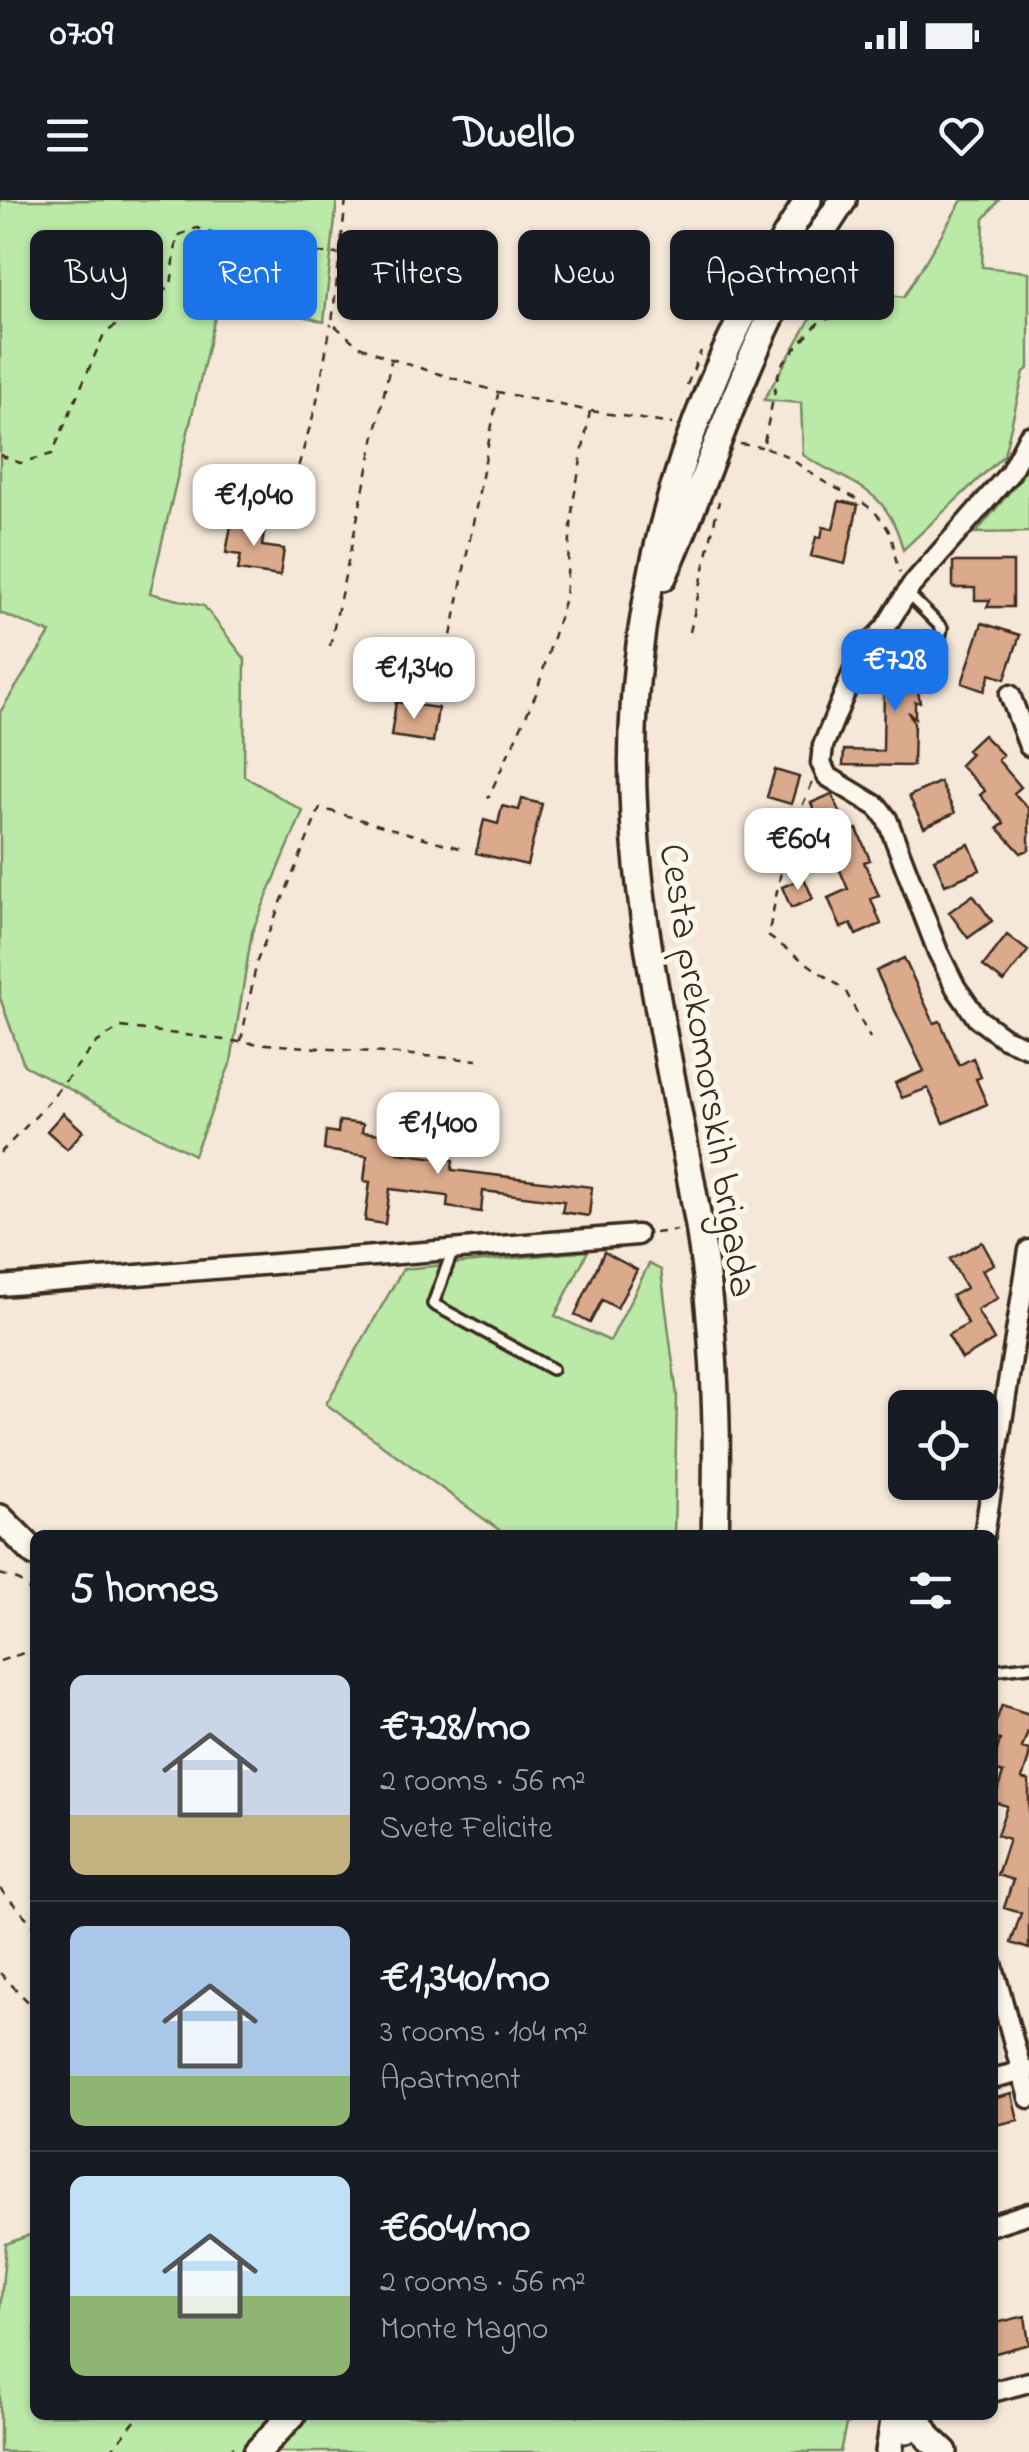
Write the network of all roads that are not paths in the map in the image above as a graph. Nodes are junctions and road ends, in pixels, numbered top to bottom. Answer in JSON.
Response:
{"nodes":[{"id":1,"x":808,"y":200,"type":"edge"},
{"id":2,"x":843,"y":200,"type":"edge"},
{"id":3,"x":1029,"y":436,"type":"edge"},
{"id":4,"x":909,"y":590,"type":"junction"},
{"id":5,"x":644,"y":618,"type":"junction"},
{"id":6,"x":930,"y":684,"type":"dead end"},
{"id":7,"x":1010,"y":695,"type":"dead end"},
{"id":8,"x":1029,"y":746,"type":"edge"},
{"id":9,"x":1029,"y":1048,"type":"edge"},
{"id":10,"x":637,"y":1235,"type":"road end"},
{"id":11,"x":453,"y":1250,"type":"junction"},
{"id":12,"x":1029,"y":1250,"type":"edge"},
{"id":13,"x":0,"y":1286,"type":"edge"},
{"id":14,"x":1020,"y":1364,"type":"edge"},
{"id":15,"x":552,"y":1369,"type":"dead end"},
{"id":16,"x":0,"y":1518,"type":"edge"},
{"id":17,"x":715,"y":1530,"type":"edge"},
{"id":18,"x":985,"y":1530,"type":"edge"},
{"id":19,"x":30,"y":1548,"type":"edge"},
{"id":20,"x":1029,"y":1666,"type":"edge"},
{"id":21,"x":998,"y":1669,"type":"edge"},
{"id":22,"x":998,"y":1984,"type":"edge"},
{"id":23,"x":1026,"y":2071,"type":"edge"},
{"id":24,"x":998,"y":2078,"type":"edge"},
{"id":25,"x":1029,"y":2098,"type":"edge"},
{"id":26,"x":1029,"y":2213,"type":"edge"},
{"id":27,"x":998,"y":2222,"type":"edge"},
{"id":28,"x":1029,"y":2382,"type":"edge"},
{"id":29,"x":998,"y":2390,"type":"edge"},
{"id":30,"x":287,"y":2420,"type":"edge"},
{"id":31,"x":257,"y":2452,"type":"edge"}],
"edges":[{"from":1,"to":5,"type":"main road","name":"Cesta prekomorskih brigada"},
{"from":2,"to":5,"type":"main road","name":"Cesta prekomorskih brigada"},
{"from":3,"to":4,"type":"street"},
{"from":4,"to":6,"type":"lane"},
{"from":4,"to":9,"type":"street"},
{"from":5,"to":17,"type":"main road","name":"Cesta prekomorskih brigada"},
{"from":7,"to":8,"type":"street"},
{"from":10,"to":11,"type":"street"},
{"from":11,"to":13,"type":"street"},
{"from":11,"to":15,"type":"lane"},
{"from":12,"to":14,"type":"street"},
{"from":14,"to":18,"type":"street"},
{"from":16,"to":19,"type":"main road"},
{"from":20,"to":21,"type":"lane"},
{"from":22,"to":23,"type":"street"},
{"from":23,"to":24,"type":"street"},
{"from":23,"to":25,"type":"street"},
{"from":26,"to":27,"type":"street"},
{"from":28,"to":29,"type":"street"},
{"from":30,"to":31,"type":"main road"}]}
